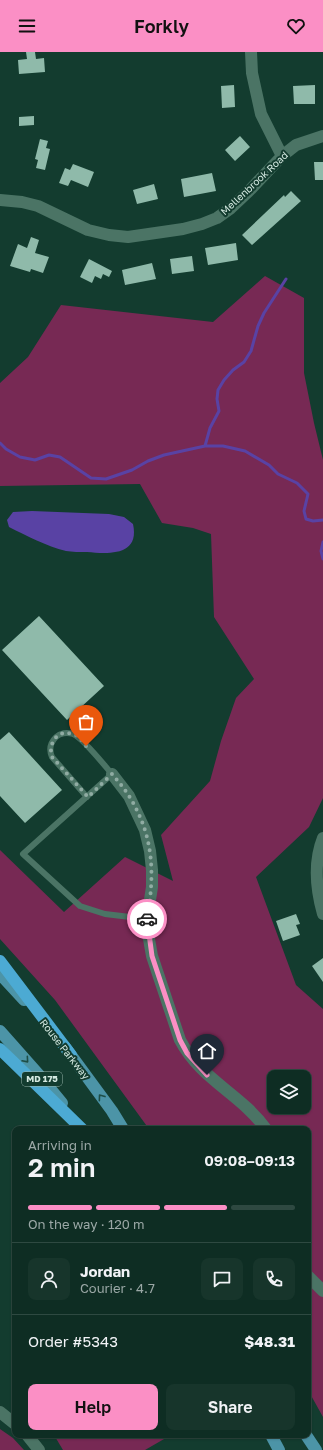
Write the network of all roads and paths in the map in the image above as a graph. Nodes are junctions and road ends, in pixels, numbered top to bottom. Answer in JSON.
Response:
{"nodes":[{"id":1,"x":251,"y":52,"type":"edge"},
{"id":2,"x":323,"y":136,"type":"edge"},
{"id":3,"x":282,"y":156,"type":"junction"},
{"id":4,"x":0,"y":200,"type":"edge"},
{"id":5,"x":112,"y":774,"type":"junction"},
{"id":6,"x":88,"y":797,"type":"junction"},
{"id":7,"x":323,"y":838,"type":"edge"},
{"id":8,"x":323,"y":914,"type":"edge"},
{"id":9,"x":147,"y":919,"type":"junction"},
{"id":10,"x":0,"y":961,"type":"edge"},
{"id":11,"x":0,"y":974,"type":"edge"},
{"id":12,"x":0,"y":1031,"type":"edge"},
{"id":13,"x":0,"y":1049,"type":"edge"},
{"id":14,"x":71,"y":1055,"type":"junction"},
{"id":15,"x":79,"y":1126,"type":"edge"},
{"id":16,"x":80,"y":1126,"type":"edge"},
{"id":17,"x":121,"y":1126,"type":"edge"},
{"id":18,"x":264,"y":1126,"type":"edge"},
{"id":19,"x":311,"y":1279,"type":"edge"},
{"id":20,"x":323,"y":1291,"type":"edge"},
{"id":21,"x":0,"y":1412,"type":"edge"},
{"id":22,"x":12,"y":1421,"type":"edge"},
{"id":23,"x":29,"y":1438,"type":"edge"},
{"id":24,"x":270,"y":1438,"type":"edge"},
{"id":25,"x":271,"y":1438,"type":"edge"},
{"id":26,"x":302,"y":1438,"type":"edge"},
{"id":27,"x":308,"y":1438,"type":"edge"},
{"id":28,"x":39,"y":1450,"type":"edge"},
{"id":29,"x":275,"y":1450,"type":"edge"},
{"id":30,"x":279,"y":1450,"type":"edge"},
{"id":31,"x":309,"y":1450,"type":"edge"},
{"id":32,"x":316,"y":1450,"type":"edge"}],
"edges":[{"from":1,"to":3,"type":"street"},
{"from":2,"to":3,"type":"street","name":"Mellenbrook Road"},
{"from":3,"to":4,"type":"street","name":"Mellenbrook Road"},
{"from":5,"to":6,"type":"lane"},
{"from":5,"to":6,"type":"lane"},
{"from":5,"to":9,"type":"street"},
{"from":6,"to":9,"type":"lane"},
{"from":7,"to":8,"type":"street"},
{"from":9,"to":18,"type":"street"},
{"from":10,"to":14,"type":"highway"},
{"from":11,"to":14,"type":"main road","name":"Rouse Parkway"},
{"from":12,"to":16,"type":"main road","number":"MD 175","one_way":true},
{"from":13,"to":15,"type":"highway"},
{"from":17,"to":14,"type":"main road","name":"Rouse Parkway","one_way":true},
{"from":19,"to":20,"type":"street"},
{"from":21,"to":22,"type":"street"},
{"from":23,"to":28,"type":"street"},
{"from":24,"to":29,"type":"main road"},
{"from":25,"to":30,"type":"main road"},
{"from":26,"to":31,"type":"main road"},
{"from":27,"to":32,"type":"main road"}]}
